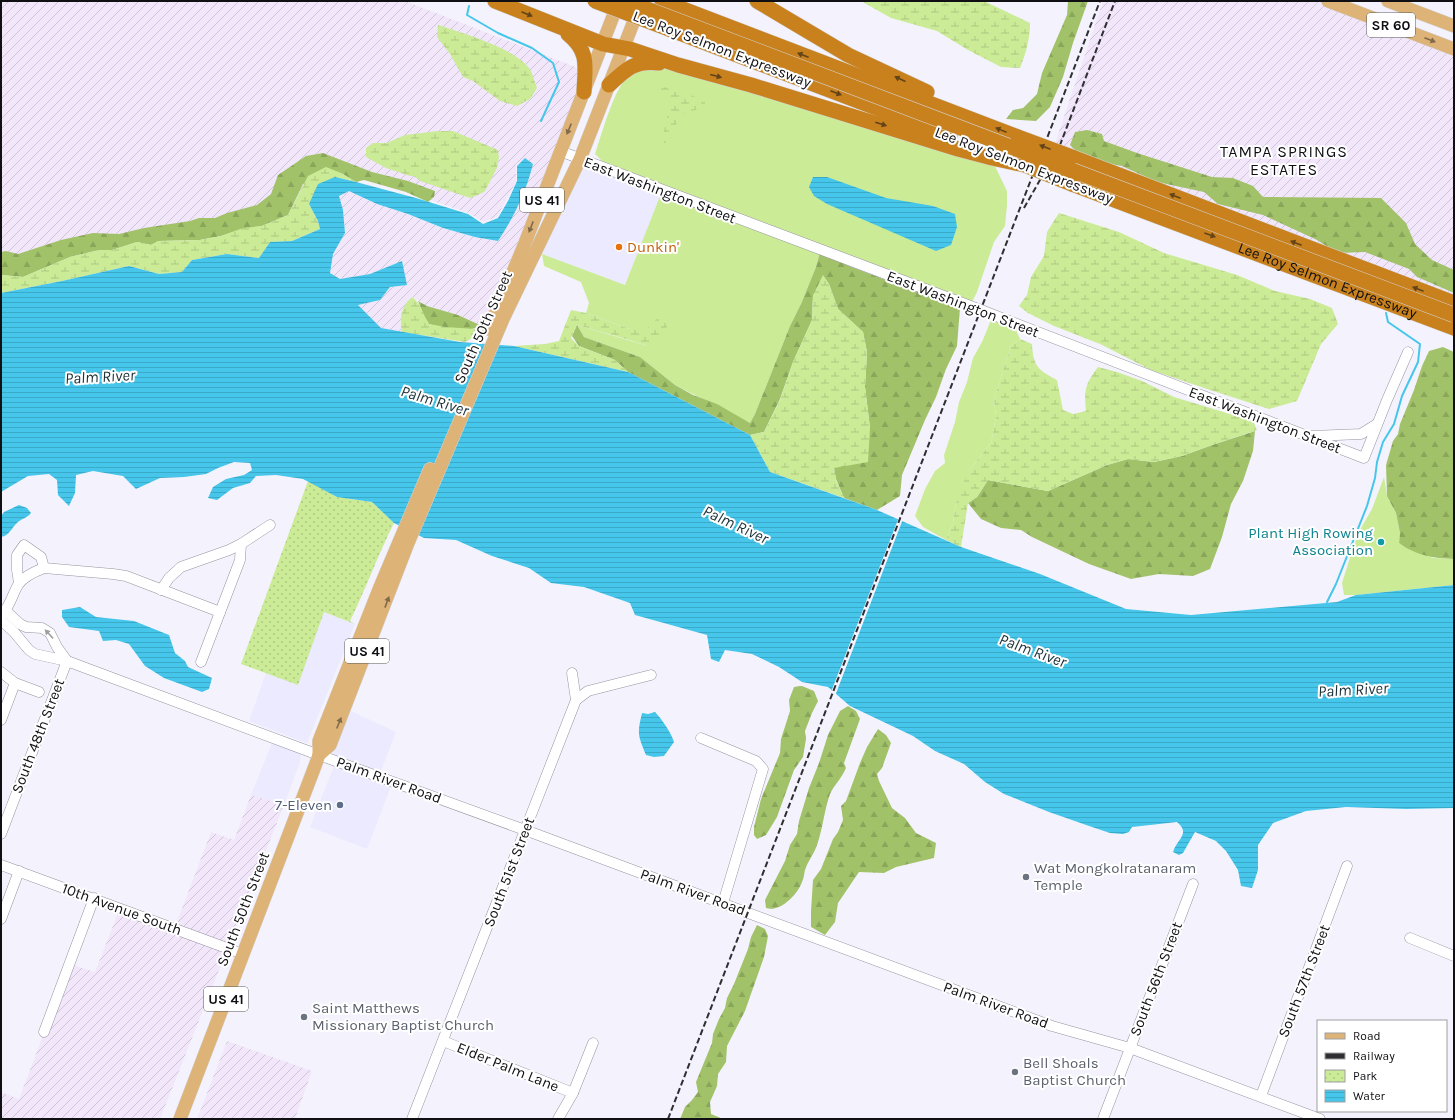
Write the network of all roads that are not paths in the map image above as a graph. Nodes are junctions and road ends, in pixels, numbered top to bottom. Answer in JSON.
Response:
{"nodes":[{"id":1,"x":495,"y":1,"type":"edge"},
{"id":2,"x":595,"y":1,"type":"edge"},
{"id":3,"x":619,"y":1,"type":"edge"},
{"id":4,"x":626,"y":1,"type":"edge"},
{"id":5,"x":642,"y":1,"type":"edge"},
{"id":6,"x":757,"y":1,"type":"edge"},
{"id":7,"x":1328,"y":1,"type":"edge"},
{"id":8,"x":1388,"y":1,"type":"edge"},
{"id":9,"x":665,"y":2,"type":"edge"},
{"id":10,"x":1454,"y":26,"type":"edge"},
{"id":11,"x":559,"y":28,"type":"junction"},
{"id":12,"x":602,"y":44,"type":"junction"},
{"id":13,"x":624,"y":48,"type":"junction"},
{"id":14,"x":1454,"y":49,"type":"edge"},
{"id":15,"x":678,"y":65,"type":"junction"},
{"id":16,"x":609,"y":85,"type":"junction"},
{"id":17,"x":584,"y":92,"type":"junction"},
{"id":18,"x":984,"y":123,"type":"junction"},
{"id":19,"x":560,"y":151,"type":"junction"},
{"id":20,"x":580,"y":160,"type":"junction"},
{"id":21,"x":1009,"y":160,"type":"junction"},
{"id":22,"x":1454,"y":303,"type":"edge"},
{"id":23,"x":1454,"y":315,"type":"edge"},
{"id":24,"x":499,"y":317,"type":"junction"},
{"id":25,"x":1454,"y":328,"type":"edge"},
{"id":26,"x":1408,"y":352,"type":"dead end"},
{"id":27,"x":1377,"y":424,"type":"junction"},
{"id":28,"x":1306,"y":437,"type":"junction"},
{"id":29,"x":270,"y":525,"type":"dead end"},
{"id":30,"x":241,"y":544,"type":"junction"},
{"id":31,"x":44,"y":568,"type":"junction"},
{"id":32,"x":19,"y":583,"type":"junction"},
{"id":33,"x":161,"y":590,"type":"junction"},
{"id":34,"x":220,"y":612,"type":"junction"},
{"id":35,"x":4,"y":613,"type":"edge"},
{"id":36,"x":1,"y":620,"type":"edge"},
{"id":37,"x":26,"y":627,"type":"junction"},
{"id":38,"x":18,"y":637,"type":"junction"},
{"id":39,"x":67,"y":661,"type":"junction"},
{"id":40,"x":201,"y":662,"type":"dead end"},
{"id":41,"x":1,"y":672,"type":"edge"},
{"id":42,"x":572,"y":673,"type":"dead end"},
{"id":43,"x":651,"y":675,"type":"dead end"},
{"id":44,"x":15,"y":683,"type":"junction"},
{"id":45,"x":39,"y":692,"type":"dead end"},
{"id":46,"x":576,"y":700,"type":"junction"},
{"id":47,"x":1,"y":720,"type":"edge"},
{"id":48,"x":700,"y":738,"type":"dead end"},
{"id":49,"x":320,"y":755,"type":"junction"},
{"id":50,"x":525,"y":830,"type":"junction"},
{"id":51,"x":1,"y":834,"type":"edge"},
{"id":52,"x":1,"y":864,"type":"edge"},
{"id":53,"x":1347,"y":866,"type":"dead end"},
{"id":54,"x":19,"y":871,"type":"junction"},
{"id":55,"x":1193,"y":884,"type":"dead end"},
{"id":56,"x":94,"y":898,"type":"junction"},
{"id":57,"x":723,"y":903,"type":"junction"},
{"id":58,"x":1,"y":919,"type":"edge"},
{"id":59,"x":1410,"y":938,"type":"dead end"},
{"id":60,"x":243,"y":954,"type":"junction"},
{"id":61,"x":1454,"y":956,"type":"edge"},
{"id":62,"x":44,"y":1032,"type":"dead end"},
{"id":63,"x":443,"y":1040,"type":"junction"},
{"id":64,"x":593,"y":1043,"type":"dead end"},
{"id":65,"x":1130,"y":1048,"type":"junction"},
{"id":66,"x":573,"y":1093,"type":"junction"},
{"id":67,"x":1261,"y":1096,"type":"junction"},
{"id":68,"x":180,"y":1119,"type":"edge"},
{"id":69,"x":412,"y":1119,"type":"edge"},
{"id":70,"x":558,"y":1119,"type":"edge"},
{"id":71,"x":1103,"y":1119,"type":"edge"},
{"id":72,"x":1320,"y":1119,"type":"edge"}],
"edges":[{"from":1,"to":11,"type":"highway","one_way":true},
{"from":2,"to":21,"type":"highway","name":"Lee Roy Selmon Expressway","one_way":true,"bridge":true},
{"from":3,"to":12,"type":"main road","name":"South 50th Street","number":"US 41"},
{"from":4,"to":23,"type":"highway","bridge":true},
{"from":5,"to":13,"type":"main road","name":"South 50th Street","number":"US 41"},
{"from":18,"to":6,"type":"highway","one_way":true},
{"from":7,"to":14,"type":"main road","number":"SR 60","one_way":true},
{"from":8,"to":10,"type":"main road","number":"SR 60"},
{"from":18,"to":9,"type":"highway","name":"Lee Roy Selmon Expressway","one_way":true},
{"from":11,"to":12,"type":"highway"},
{"from":11,"to":17,"type":"highway"},
{"from":12,"to":13,"type":"highway"},
{"from":12,"to":17,"type":"main road","name":"South 50th Street","number":"US 41"},
{"from":13,"to":15,"type":"highway"},
{"from":13,"to":16,"type":"main road","name":"South 50th Street","number":"US 41"},
{"from":15,"to":16,"type":"highway"},
{"from":15,"to":21,"type":"highway","one_way":true},
{"from":16,"to":20,"type":"main road","name":"South 50th Street","number":"US 41"},
{"from":17,"to":19,"type":"main road","name":"South 50th Street","number":"US 41","one_way":true},
{"from":22,"to":18,"type":"highway","name":"Lee Roy Selmon Expressway","one_way":true,"bridge":true},
{"from":19,"to":20,"type":"street","name":"East Washington Street"},
{"from":19,"to":24,"type":"main road","name":"South 50th Street","number":"US 41","one_way":true},
{"from":20,"to":24,"type":"main road","name":"South 50th Street","number":"US 41"},
{"from":20,"to":28,"type":"street","name":"East Washington Street"},
{"from":21,"to":25,"type":"highway","name":"Lee Roy Selmon Expressway","one_way":true,"bridge":true},
{"from":24,"to":49,"type":"main road","name":"South 50th Street","number":"US 41"},
{"from":26,"to":27,"type":"street"},
{"from":27,"to":28,"type":"street"},
{"from":27,"to":28,"type":"street","name":"East Washington Street"},
{"from":29,"to":30,"type":"street"},
{"from":30,"to":33,"type":"street"},
{"from":30,"to":34,"type":"street"},
{"from":31,"to":32,"type":"street"},
{"from":31,"to":32,"type":"street"},
{"from":31,"to":33,"type":"street"},
{"from":32,"to":35,"type":"street"},
{"from":33,"to":34,"type":"street"},
{"from":34,"to":40,"type":"street"},
{"from":35,"to":37,"type":"street"},
{"from":36,"to":38,"type":"street","name":"Palm River Road"},
{"from":37,"to":38,"type":"street"},
{"from":39,"to":37,"type":"street","one_way":true},
{"from":38,"to":39,"type":"street","name":"Palm River Road"},
{"from":39,"to":49,"type":"street","name":"Palm River Road"},
{"from":39,"to":51,"type":"street","name":"South 48th Street"},
{"from":41,"to":44,"type":"street"},
{"from":42,"to":46,"type":"street"},
{"from":43,"to":46,"type":"street"},
{"from":44,"to":45,"type":"street"},
{"from":44,"to":47,"type":"street"},
{"from":46,"to":50,"type":"street","name":"South 51st Street"},
{"from":48,"to":57,"type":"street"},
{"from":49,"to":50,"type":"street","name":"Palm River Road"},
{"from":49,"to":60,"type":"main road","name":"South 50th Street","number":"US 41"},
{"from":50,"to":57,"type":"street","name":"Palm River Road"},
{"from":50,"to":63,"type":"street","name":"South 51st Street"},
{"from":52,"to":54,"type":"street","name":"10th Avenue South"},
{"from":53,"to":67,"type":"street","name":"South 57th Street"},
{"from":54,"to":56,"type":"street","name":"10th Avenue South"},
{"from":54,"to":58,"type":"street"},
{"from":55,"to":65,"type":"street","name":"South 56th Street"},
{"from":56,"to":60,"type":"street","name":"10th Avenue South"},
{"from":56,"to":62,"type":"street"},
{"from":57,"to":65,"type":"street","name":"Palm River Road"},
{"from":59,"to":61,"type":"street"},
{"from":60,"to":68,"type":"main road","name":"South 50th Street","number":"US 41"},
{"from":63,"to":66,"type":"street","name":"Elder Palm Lane"},
{"from":63,"to":69,"type":"street","name":"South 51st Street"},
{"from":64,"to":66,"type":"street"},
{"from":65,"to":67,"type":"street","name":"Palm River Road"},
{"from":65,"to":71,"type":"street","name":"South 56th Street"},
{"from":66,"to":70,"type":"street"},
{"from":67,"to":72,"type":"street","name":"Palm River Road"}]}
